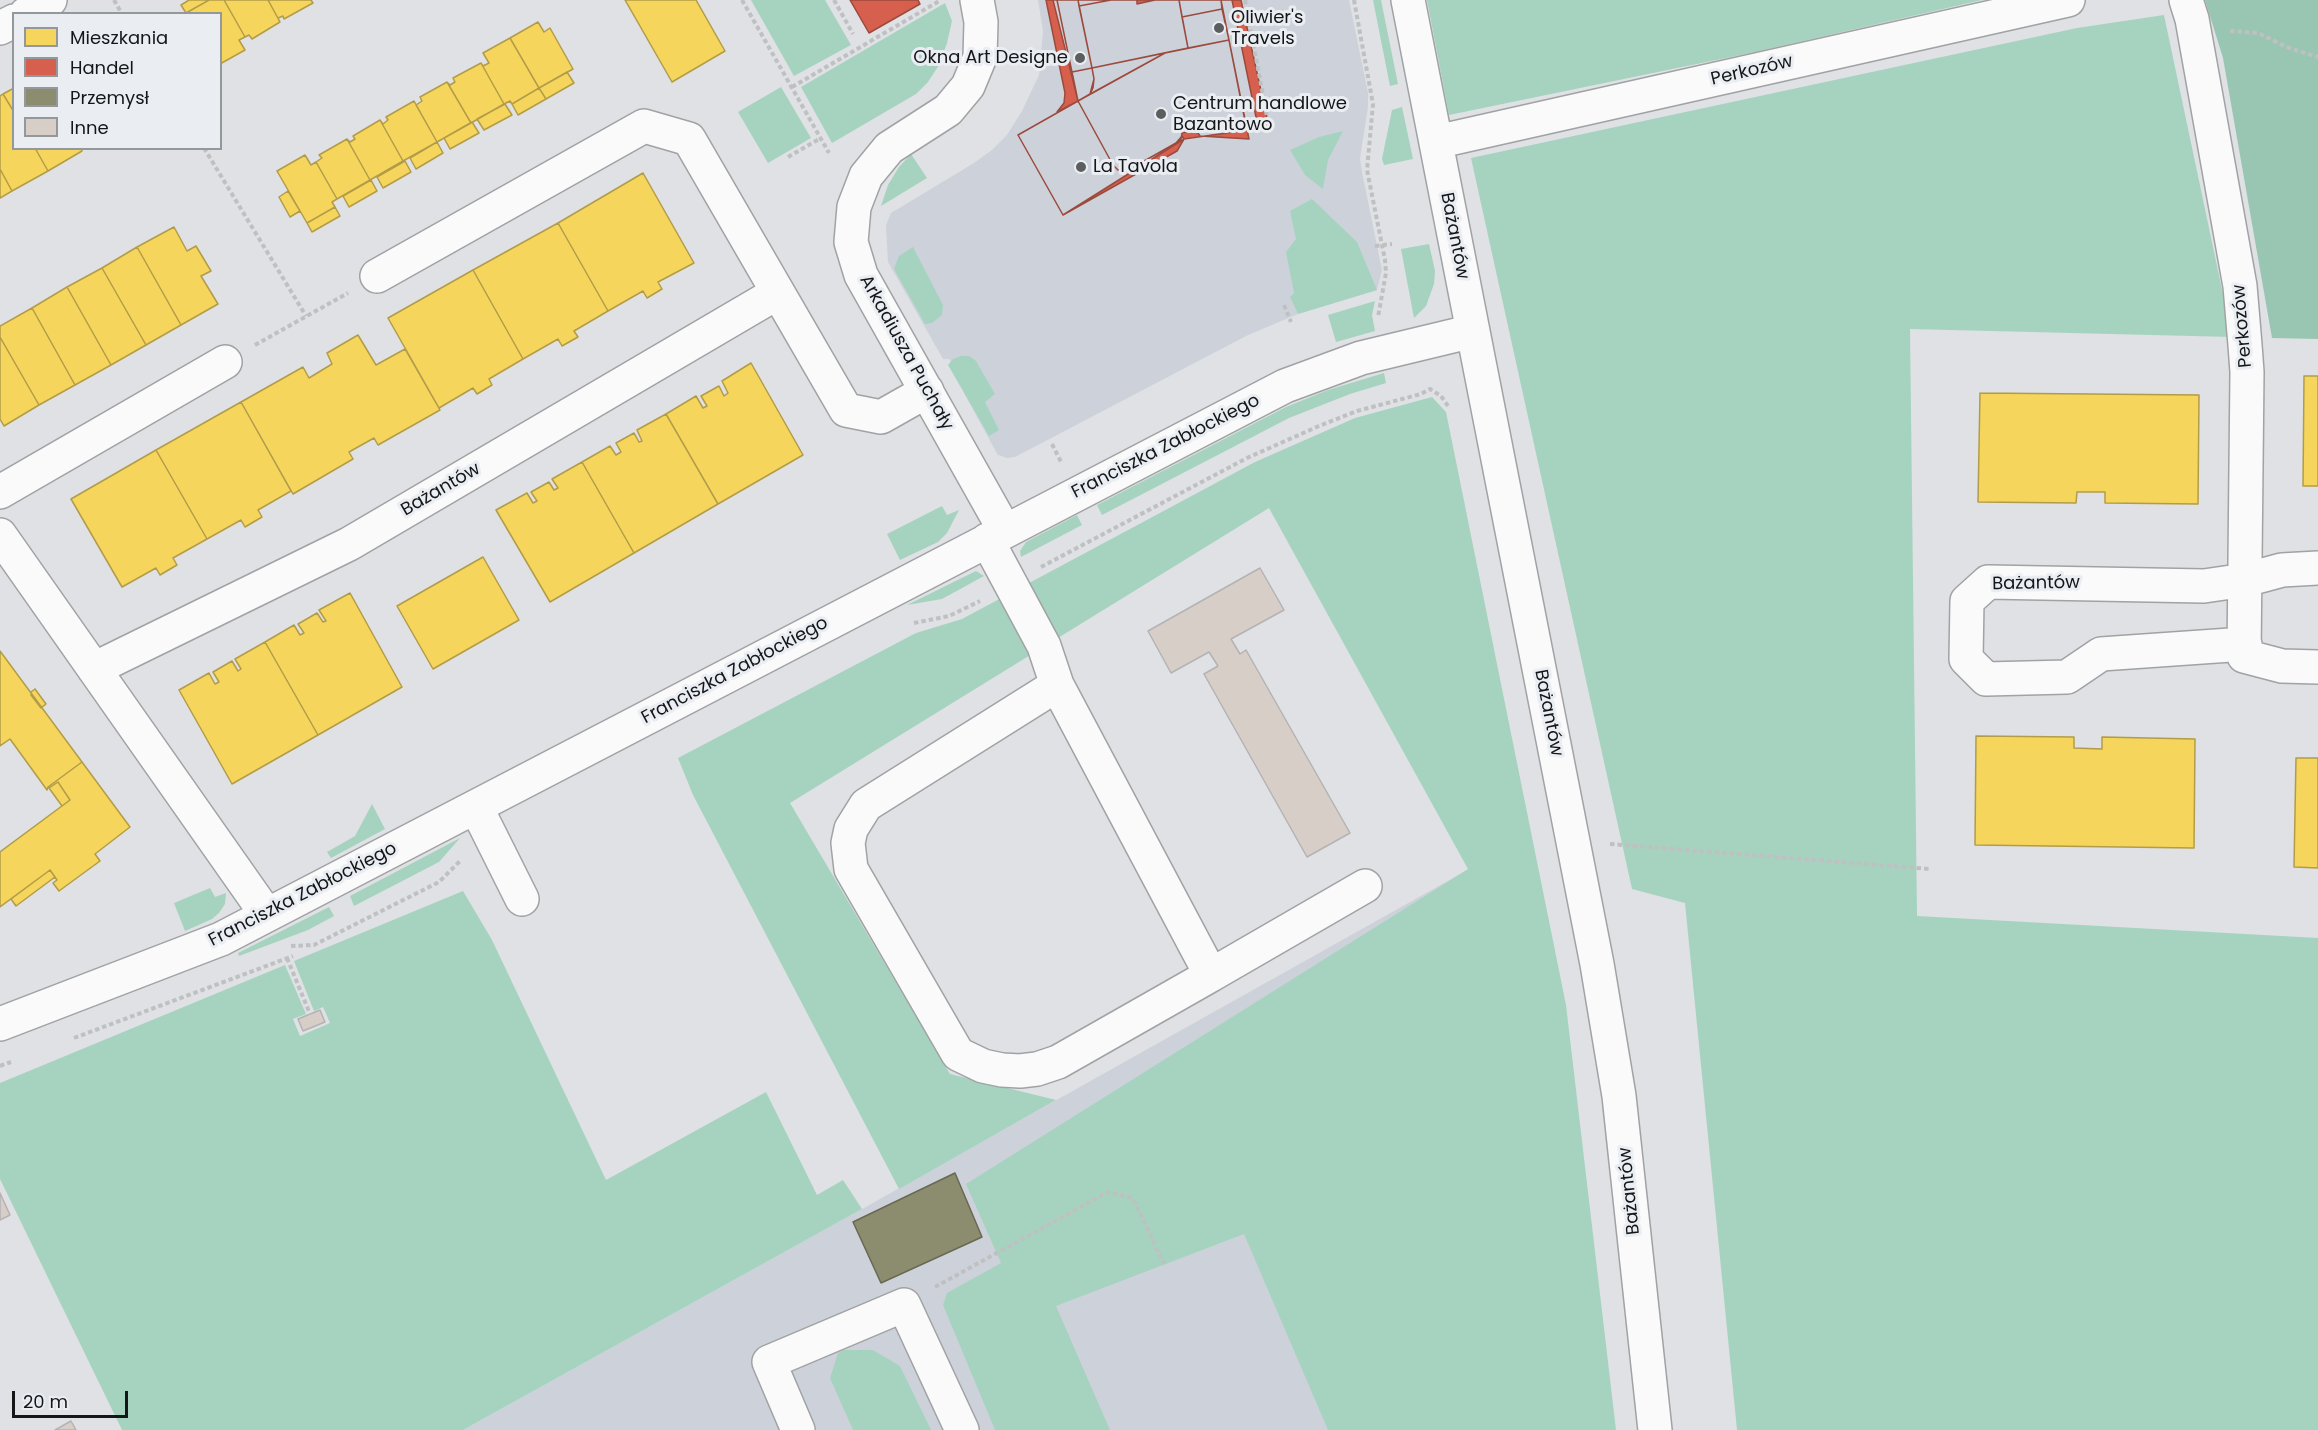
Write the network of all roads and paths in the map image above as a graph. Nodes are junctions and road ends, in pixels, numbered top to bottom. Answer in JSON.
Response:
{"nodes":[{"id":1,"x":50,"y":0,"type":"edge"},
{"id":2,"x":742,"y":0,"type":"edge"},
{"id":3,"x":834,"y":0,"type":"edge"},
{"id":4,"x":941,"y":0,"type":"edge"},
{"id":5,"x":977,"y":0,"type":"edge"},
{"id":6,"x":1245,"y":0,"type":"edge"},
{"id":7,"x":1354,"y":0,"type":"edge"},
{"id":8,"x":1408,"y":0,"type":"edge"},
{"id":9,"x":2068,"y":0,"type":"edge"},
{"id":10,"x":2189,"y":10,"type":"edge"},
{"id":11,"x":29,"y":12,"type":"edge"},
{"id":12,"x":853,"y":33,"type":"dead end"},
{"id":13,"x":2318,"y":57,"type":"edge"},
{"id":14,"x":792,"y":87,"type":"junction"},
{"id":15,"x":1269,"y":127,"type":"dead end"},
{"id":16,"x":821,"y":138,"type":"junction"},
{"id":17,"x":1436,"y":142,"type":"junction"},
{"id":18,"x":205,"y":150,"type":"edge"},
{"id":19,"x":829,"y":153,"type":"dead end"},
{"id":20,"x":788,"y":157,"type":"dead end"},
{"id":21,"x":1392,"y":244,"type":"dead end"},
{"id":22,"x":1382,"y":245,"type":"junction"},
{"id":23,"x":1375,"y":246,"type":"dead end"},
{"id":24,"x":1385,"y":260,"type":"dead end"},
{"id":25,"x":377,"y":276,"type":"joint"},
{"id":26,"x":777,"y":293,"type":"junction"},
{"id":27,"x":1284,"y":305,"type":"dead end"},
{"id":28,"x":306,"y":316,"type":"junction"},
{"id":29,"x":1291,"y":322,"type":"dead end"},
{"id":30,"x":1473,"y":330,"type":"junction"},
{"id":31,"x":225,"y":362,"type":"joint"},
{"id":32,"x":927,"y":391,"type":"junction"},
{"id":33,"x":0,"y":492,"type":"edge"},
{"id":34,"x":0,"y":535,"type":"edge"},
{"id":35,"x":996,"y":536,"type":"junction"},
{"id":36,"x":2318,"y":568,"type":"edge"},
{"id":37,"x":2246,"y":580,"type":"junction"},
{"id":38,"x":2244,"y":650,"type":"junction"},
{"id":39,"x":2318,"y":667,"type":"edge"},
{"id":40,"x":94,"y":669,"type":"junction"},
{"id":41,"x":1057,"y":684,"type":"junction"},
{"id":42,"x":476,"y":807,"type":"junction"},
{"id":43,"x":1573,"y":841,"type":"junction"},
{"id":44,"x":1930,"y":869,"type":"dead end"},
{"id":45,"x":1365,"y":886,"type":"dead end"},
{"id":46,"x":522,"y":899,"type":"dead end"},
{"id":47,"x":267,"y":915,"type":"junction"},
{"id":48,"x":293,"y":956,"type":"dead end"},
{"id":49,"x":287,"y":958,"type":"junction"},
{"id":50,"x":1211,"y":975,"type":"junction"},
{"id":51,"x":310,"y":1014,"type":"dead end"},
{"id":52,"x":0,"y":1024,"type":"edge"},
{"id":53,"x":65,"y":1041,"type":"dead end"},
{"id":54,"x":22,"y":1058,"type":"dead end"},
{"id":55,"x":0,"y":1065,"type":"edge"},
{"id":56,"x":1164,"y":1264,"type":"dead end"},
{"id":57,"x":904,"y":1305,"type":"junction"},
{"id":58,"x":798,"y":1430,"type":"edge"},
{"id":59,"x":962,"y":1430,"type":"edge"},
{"id":60,"x":1655,"y":1430,"type":"edge"}],
"edges":[{"from":1,"to":11,"type":"street"},
{"from":2,"to":14,"type":"path"},
{"from":3,"to":12,"type":"path"},
{"from":4,"to":14,"type":"path"},
{"from":5,"to":32,"type":"street","name":"Arkadiusza Puchały"},
{"from":6,"to":15,"type":"path"},
{"from":7,"to":22,"type":"path"},
{"from":8,"to":17,"type":"street","name":"Bażantów"},
{"from":9,"to":17,"type":"street","name":"Perkozów"},
{"from":10,"to":13,"type":"path"},
{"from":10,"to":37,"type":"street","name":"Perkozów"},
{"from":14,"to":16,"type":"path"},
{"from":16,"to":19,"type":"path"},
{"from":16,"to":20,"type":"path"},
{"from":17,"to":30,"type":"street","name":"Bażantów"},
{"from":18,"to":28,"type":"path"},
{"from":21,"to":22,"type":"path"},
{"from":22,"to":23,"type":"path"},
{"from":22,"to":24,"type":"path"},
{"from":25,"to":26,"type":"street"},
{"from":25,"to":28,"type":"path"},
{"from":26,"to":32,"type":"street"},
{"from":26,"to":40,"type":"street","name":"Bażantów"},
{"from":27,"to":29,"type":"path"},
{"from":28,"to":31,"type":"path"},
{"from":30,"to":35,"type":"street","name":"Franciszka Zabłockiego"},
{"from":30,"to":43,"type":"street","name":"Bażantów"},
{"from":31,"to":33,"type":"street"},
{"from":32,"to":35,"type":"street","name":"Arkadiusza Puchały"},
{"from":34,"to":40,"type":"street"},
{"from":35,"to":41,"type":"street","name":"Arkadiusza Puchały"},
{"from":35,"to":42,"type":"street","name":"Franciszka Zabłockiego"},
{"from":36,"to":37,"type":"street","name":"Bażantów"},
{"from":37,"to":38,"type":"street","name":"Perkozów"},
{"from":37,"to":38,"type":"street","name":"Bażantów"},
{"from":38,"to":39,"type":"street","name":"Bażantów"},
{"from":40,"to":47,"type":"street"},
{"from":41,"to":50,"type":"street","name":"Arkadiusza Puchały"},
{"from":41,"to":50,"type":"street"},
{"from":42,"to":46,"type":"street"},
{"from":42,"to":47,"type":"street","name":"Franciszka Zabłockiego"},
{"from":43,"to":44,"type":"path"},
{"from":43,"to":60,"type":"street","name":"Bażantów"},
{"from":45,"to":50,"type":"street"},
{"from":47,"to":52,"type":"street","name":"Franciszka Zabłockiego"},
{"from":48,"to":49,"type":"path"},
{"from":49,"to":51,"type":"path"},
{"from":49,"to":53,"type":"path"},
{"from":54,"to":55,"type":"path"},
{"from":56,"to":57,"type":"path"},
{"from":57,"to":58,"type":"street"},
{"from":57,"to":59,"type":"street"}]}
